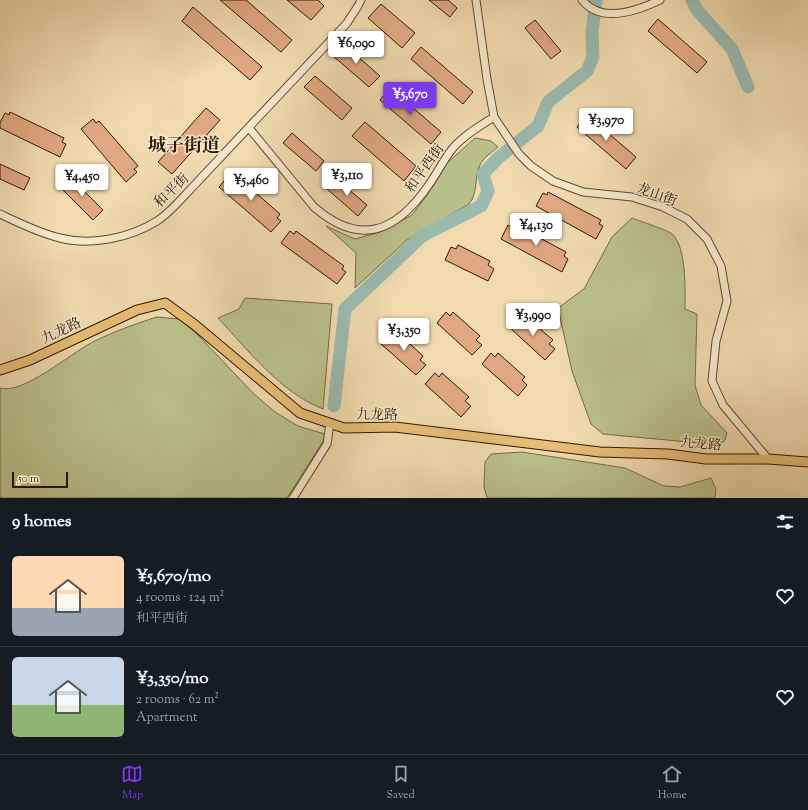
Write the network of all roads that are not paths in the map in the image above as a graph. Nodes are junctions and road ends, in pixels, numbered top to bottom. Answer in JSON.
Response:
{"nodes":[{"id":1,"x":361,"y":0,"type":"edge"},
{"id":2,"x":476,"y":0,"type":"edge"},
{"id":3,"x":660,"y":0,"type":"edge"},
{"id":4,"x":584,"y":2,"type":"edge"},
{"id":5,"x":494,"y":117,"type":"junction"},
{"id":6,"x":249,"y":128,"type":"junction"},
{"id":7,"x":0,"y":214,"type":"edge"},
{"id":8,"x":0,"y":370,"type":"edge"},
{"id":9,"x":330,"y":423,"type":"junction"},
{"id":10,"x":768,"y":459,"type":"junction"},
{"id":11,"x":808,"y":462,"type":"edge"},
{"id":12,"x":293,"y":498,"type":"edge"}],
"edges":[{"from":1,"to":6,"type":"street","name":"和平街"},
{"from":2,"to":5,"type":"street","name":"龙山街"},
{"from":3,"to":4,"type":"street"},
{"from":5,"to":6,"type":"street","name":"和平西街"},
{"from":5,"to":10,"type":"street","name":"龙山街"},
{"from":6,"to":7,"type":"street","name":"和平街"},
{"from":8,"to":9,"type":"main road","name":"九龙路"},
{"from":9,"to":10,"type":"main road","name":"九龙路"},
{"from":9,"to":12,"type":"street"},
{"from":10,"to":11,"type":"main road","name":"九龙路"}]}
